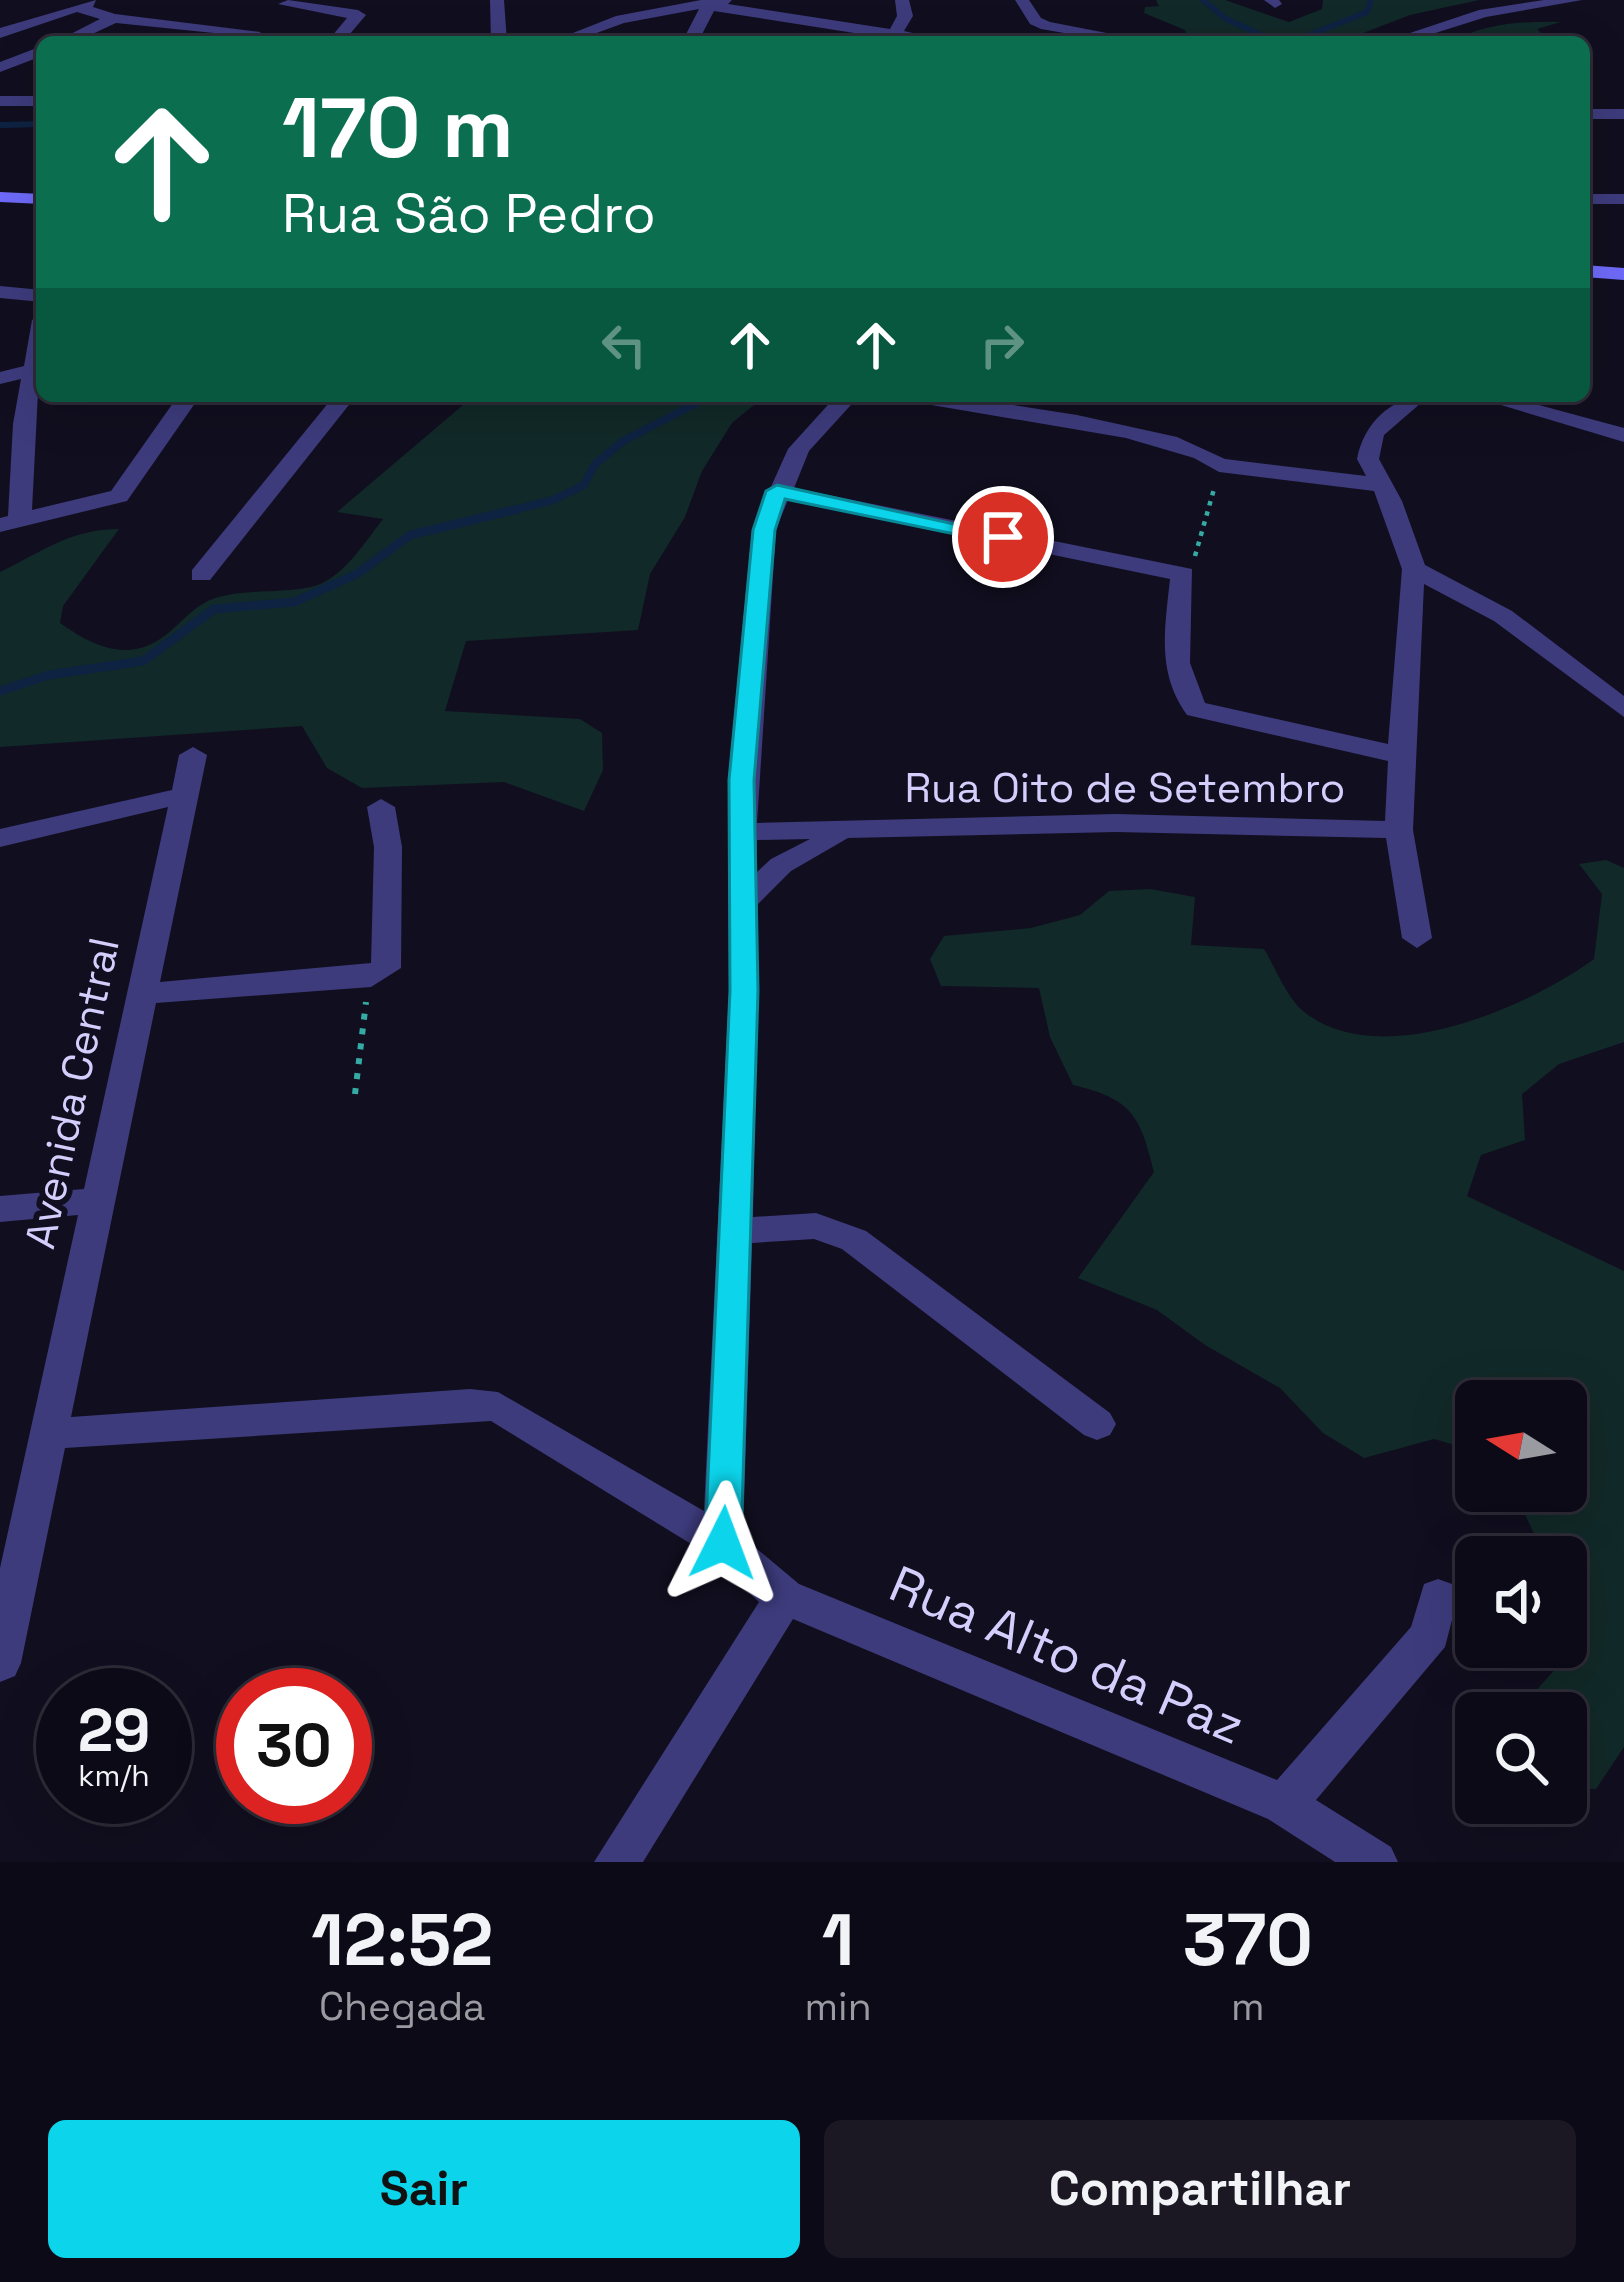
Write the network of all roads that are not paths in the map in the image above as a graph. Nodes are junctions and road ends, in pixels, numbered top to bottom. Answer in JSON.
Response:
{"nodes":[{"id":1,"x":497,"y":0,"type":"edge"},
{"id":2,"x":902,"y":0,"type":"edge"},
{"id":3,"x":1022,"y":0,"type":"edge"},
{"id":4,"x":1575,"y":0,"type":"edge"},
{"id":5,"x":287,"y":2,"type":"edge"},
{"id":6,"x":89,"y":3,"type":"edge"},
{"id":7,"x":716,"y":4,"type":"edge"},
{"id":8,"x":113,"y":18,"type":"junction"},
{"id":9,"x":826,"y":22,"type":"junction"},
{"id":10,"x":0,"y":33,"type":"edge"},
{"id":11,"x":76,"y":36,"type":"edge"},
{"id":12,"x":239,"y":36,"type":"edge"},
{"id":13,"x":247,"y":36,"type":"edge"},
{"id":14,"x":340,"y":36,"type":"edge"},
{"id":15,"x":499,"y":36,"type":"edge"},
{"id":16,"x":575,"y":36,"type":"edge"},
{"id":17,"x":694,"y":36,"type":"edge"},
{"id":18,"x":811,"y":36,"type":"edge"},
{"id":19,"x":888,"y":36,"type":"edge"},
{"id":20,"x":893,"y":36,"type":"edge"},
{"id":21,"x":1108,"y":36,"type":"edge"},
{"id":22,"x":1407,"y":36,"type":"edge"},
{"id":23,"x":36,"y":53,"type":"edge"},
{"id":24,"x":0,"y":67,"type":"edge"},
{"id":25,"x":0,"y":100,"type":"edge"},
{"id":26,"x":36,"y":101,"type":"edge"},
{"id":27,"x":1624,"y":114,"type":"edge"},
{"id":28,"x":1590,"y":115,"type":"edge"},
{"id":29,"x":0,"y":197,"type":"edge"},
{"id":30,"x":36,"y":199,"type":"edge"},
{"id":31,"x":1590,"y":199,"type":"edge"},
{"id":32,"x":1624,"y":199,"type":"edge"},
{"id":33,"x":1590,"y":272,"type":"edge"},
{"id":34,"x":1624,"y":274,"type":"edge"},
{"id":35,"x":0,"y":292,"type":"edge"},
{"id":36,"x":36,"y":295,"type":"edge"},
{"id":37,"x":36,"y":346,"type":"edge"},
{"id":38,"x":30,"y":371,"type":"junction"},
{"id":39,"x":0,"y":378,"type":"edge"},
{"id":40,"x":184,"y":402,"type":"edge"},
{"id":41,"x":340,"y":402,"type":"edge"},
{"id":42,"x":842,"y":402,"type":"edge"},
{"id":43,"x":948,"y":402,"type":"edge"},
{"id":44,"x":1399,"y":402,"type":"edge"},
{"id":45,"x":1504,"y":402,"type":"edge"},
{"id":46,"x":12,"y":427,"type":"edge"},
{"id":47,"x":1624,"y":435,"type":"edge"},
{"id":48,"x":1383,"y":485,"type":"junction"},
{"id":49,"x":777,"y":491,"type":"junction"},
{"id":50,"x":10,"y":522,"type":"edge"},
{"id":51,"x":1414,"y":569,"type":"junction"},
{"id":52,"x":201,"y":575,"type":"dead end"},
{"id":53,"x":1624,"y":709,"type":"edge"},
{"id":54,"x":193,"y":755,"type":"dead end"},
{"id":55,"x":1399,"y":755,"type":"junction"},
{"id":56,"x":180,"y":796,"type":"junction"},
{"id":57,"x":381,"y":807,"type":"dead end"},
{"id":58,"x":1399,"y":830,"type":"junction"},
{"id":59,"x":851,"y":831,"type":"junction"},
{"id":60,"x":0,"y":838,"type":"edge"},
{"id":61,"x":741,"y":846,"type":"junction"},
{"id":62,"x":781,"y":865,"type":"junction"},
{"id":63,"x":743,"y":902,"type":"junction"},
{"id":64,"x":1417,"y":938,"type":"dead end"},
{"id":65,"x":140,"y":994,"type":"junction"},
{"id":66,"x":97,"y":1201,"type":"junction"},
{"id":67,"x":0,"y":1209,"type":"edge"},
{"id":68,"x":737,"y":1231,"type":"junction"},
{"id":69,"x":1097,"y":1424,"type":"dead end"},
{"id":70,"x":45,"y":1434,"type":"junction"},
{"id":71,"x":723,"y":1543,"type":"junction"},
{"id":72,"x":785,"y":1597,"type":"junction"},
{"id":73,"x":1438,"y":1597,"type":"dead end"},
{"id":74,"x":0,"y":1663,"type":"edge"},
{"id":75,"x":1284,"y":1804,"type":"junction"},
{"id":76,"x":617,"y":1862,"type":"edge"},
{"id":77,"x":1376,"y":1862,"type":"edge"}],
"edges":[{"from":1,"to":15,"type":"street"},
{"from":2,"to":20,"type":"street"},
{"from":3,"to":21,"type":"street"},
{"from":4,"to":22,"type":"street"},
{"from":5,"to":13,"type":"street"},
{"from":5,"to":14,"type":"street"},
{"from":6,"to":8,"type":"street"},
{"from":6,"to":10,"type":"street"},
{"from":7,"to":9,"type":"street"},
{"from":7,"to":16,"type":"street"},
{"from":7,"to":17,"type":"street"},
{"from":8,"to":11,"type":"street"},
{"from":8,"to":12,"type":"street"},
{"from":9,"to":18,"type":"street"},
{"from":9,"to":19,"type":"street"},
{"from":23,"to":24,"type":"street"},
{"from":25,"to":26,"type":"street"},
{"from":27,"to":28,"type":"street"},
{"from":29,"to":30,"type":"street"},
{"from":31,"to":32,"type":"street"},
{"from":33,"to":34,"type":"street"},
{"from":35,"to":36,"type":"street"},
{"from":37,"to":38,"type":"street"},
{"from":38,"to":39,"type":"street"},
{"from":38,"to":46,"type":"street"},
{"from":40,"to":50,"type":"street"},
{"from":41,"to":52,"type":"street"},
{"from":42,"to":49,"type":"street"},
{"from":43,"to":48,"type":"street"},
{"from":44,"to":48,"type":"street","name":"Rua Oito de Setembro"},
{"from":45,"to":47,"type":"street"},
{"from":46,"to":50,"type":"street"},
{"from":48,"to":51,"type":"street","name":"Rua Oito de Setembro"},
{"from":49,"to":55,"type":"street"},
{"from":49,"to":61,"type":"street"},
{"from":51,"to":53,"type":"street"},
{"from":51,"to":55,"type":"street","name":"Rua Oito de Setembro"},
{"from":54,"to":56,"type":"street","name":"Avenida Central"},
{"from":55,"to":58,"type":"street","name":"Rua Oito de Setembro"},
{"from":56,"to":60,"type":"street"},
{"from":56,"to":65,"type":"street","name":"Avenida Central"},
{"from":57,"to":65,"type":"street"},
{"from":58,"to":59,"type":"street","name":"Rua Oito de Setembro"},
{"from":58,"to":64,"type":"street","name":"Rua Oito de Setembro"},
{"from":59,"to":61,"type":"street","name":"Rua Oito de Setembro"},
{"from":59,"to":62,"type":"street","name":"Rua Oito de Setembro"},
{"from":61,"to":62,"type":"street"},
{"from":61,"to":63,"type":"street"},
{"from":62,"to":63,"type":"street","name":"Rua Oito de Setembro"},
{"from":63,"to":68,"type":"street"},
{"from":65,"to":66,"type":"street","name":"Avenida Central"},
{"from":66,"to":67,"type":"street"},
{"from":66,"to":70,"type":"street","name":"Avenida Central"},
{"from":68,"to":69,"type":"street"},
{"from":68,"to":71,"type":"street"},
{"from":70,"to":71,"type":"street","name":"Rua Alto da Paz"},
{"from":70,"to":74,"type":"street","name":"Avenida Central"},
{"from":71,"to":72,"type":"street","name":"Rua Alto da Paz"},
{"from":72,"to":75,"type":"street","name":"Rua Alto da Paz"},
{"from":72,"to":76,"type":"street"},
{"from":73,"to":75,"type":"street"},
{"from":75,"to":77,"type":"street","name":"Rua Alto da Paz"}]}
